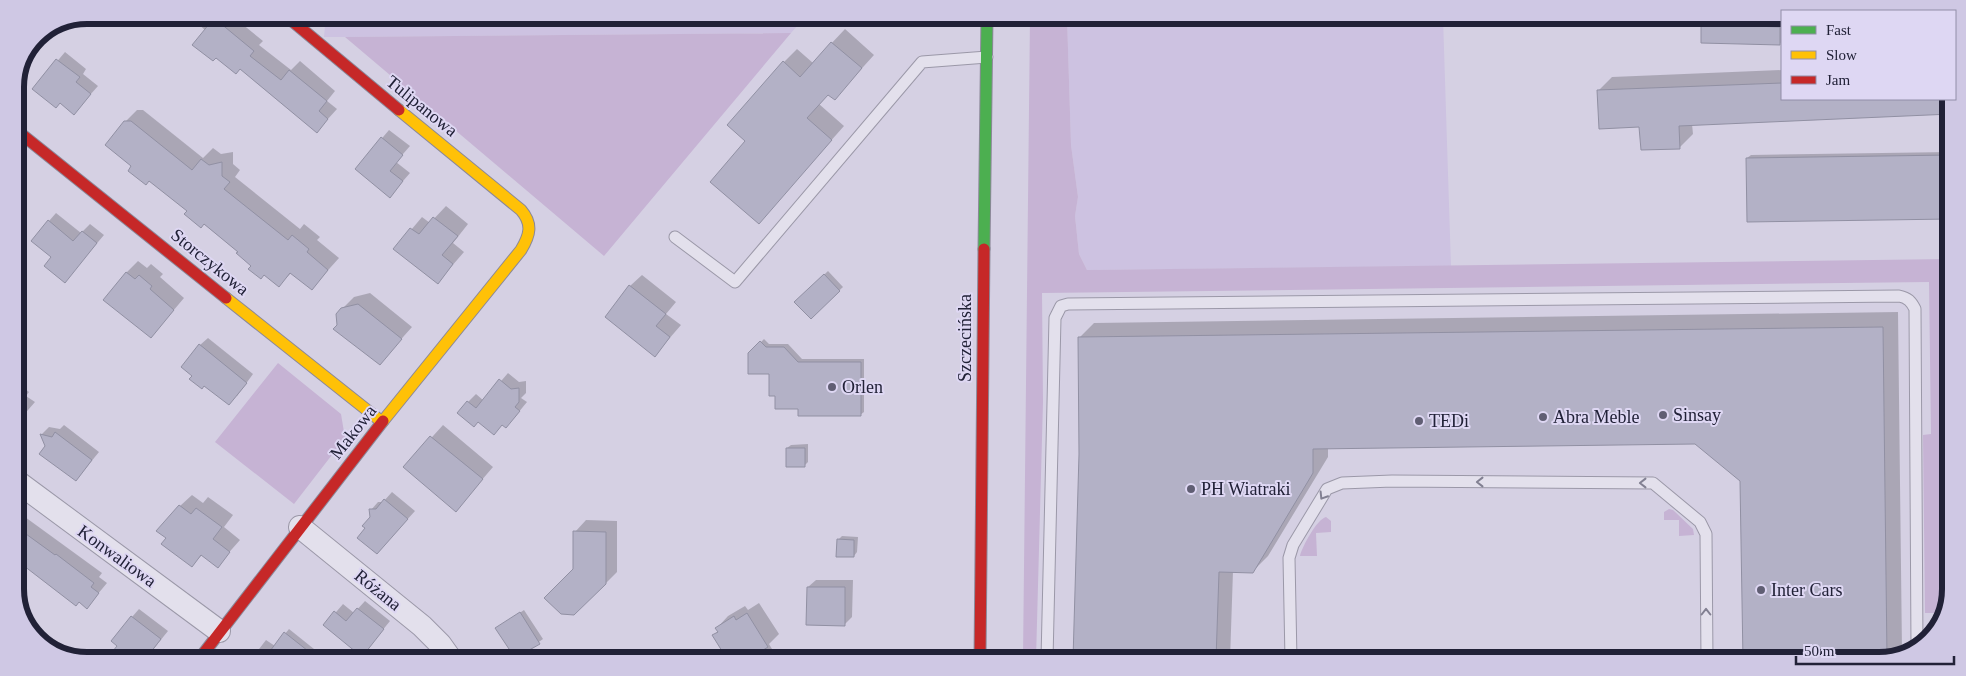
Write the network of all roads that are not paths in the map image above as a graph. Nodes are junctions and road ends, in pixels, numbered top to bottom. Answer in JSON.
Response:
{"nodes":[{"id":1,"x":296,"y":24,"type":"edge"},
{"id":2,"x":987,"y":24,"type":"edge"},
{"id":3,"x":987,"y":57,"type":"junction"},
{"id":4,"x":24,"y":135,"type":"edge"},
{"id":5,"x":531,"y":227,"type":"joint"},
{"id":6,"x":675,"y":237,"type":"dead end"},
{"id":7,"x":382,"y":422,"type":"junction"},
{"id":8,"x":24,"y":487,"type":"edge"},
{"id":9,"x":300,"y":527,"type":"junction"},
{"id":10,"x":219,"y":631,"type":"junction"},
{"id":11,"x":1917,"y":640,"type":"edge"},
{"id":12,"x":204,"y":652,"type":"edge"},
{"id":13,"x":446,"y":652,"type":"edge"},
{"id":14,"x":980,"y":652,"type":"edge"},
{"id":15,"x":1047,"y":652,"type":"edge"},
{"id":16,"x":1291,"y":652,"type":"edge"},
{"id":17,"x":1707,"y":652,"type":"edge"}],
"edges":[{"from":1,"to":5,"type":"street","name":"Tulipanowa"},
{"from":2,"to":3,"type":"street","name":"Szczecińska"},
{"from":3,"to":6,"type":"lane"},
{"from":3,"to":14,"type":"street","name":"Szczecińska"},
{"from":4,"to":7,"type":"street","name":"Storczykowa"},
{"from":5,"to":7,"type":"street","name":"Makowa"},
{"from":7,"to":9,"type":"street","name":"Makowa"},
{"from":8,"to":10,"type":"street","name":"Konwaliowa"},
{"from":9,"to":10,"type":"street","name":"Makowa"},
{"from":9,"to":13,"type":"street","name":"Różana"},
{"from":10,"to":12,"type":"street","name":"Makowa"},
{"from":11,"to":15,"type":"lane"},
{"from":17,"to":16,"type":"lane","one_way":true}]}
